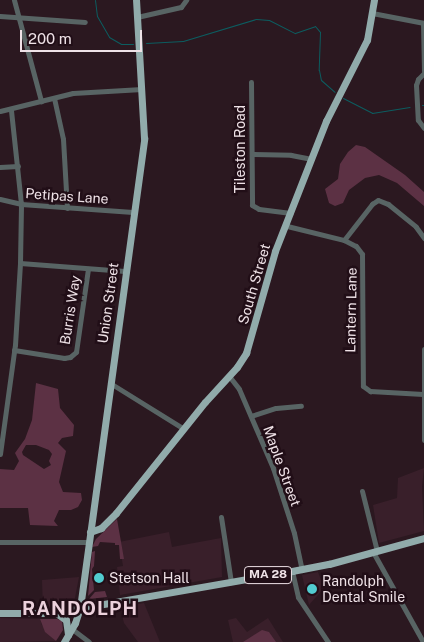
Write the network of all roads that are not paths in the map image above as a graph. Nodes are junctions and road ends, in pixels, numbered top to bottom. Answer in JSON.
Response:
{"nodes":[{"id":1,"x":14,"y":0,"type":"edge"},
{"id":2,"x":136,"y":0,"type":"edge"},
{"id":3,"x":186,"y":0,"type":"edge"},
{"id":4,"x":374,"y":0,"type":"edge"},
{"id":5,"x":372,"y":13,"type":"junction"},
{"id":6,"x":0,"y":16,"type":"edge"},
{"id":7,"x":18,"y":17,"type":"junction"},
{"id":8,"x":137,"y":17,"type":"junction"},
{"id":9,"x":85,"y":22,"type":"dead end"},
{"id":10,"x":423,"y":23,"type":"edge"},
{"id":11,"x":424,"y":72,"type":"edge"},
{"id":12,"x":251,"y":82,"type":"dead end"},
{"id":13,"x":142,"y":89,"type":"junction"},
{"id":14,"x":54,"y":98,"type":"junction"},
{"id":15,"x":42,"y":101,"type":"junction"},
{"id":16,"x":11,"y":110,"type":"junction"},
{"id":17,"x":0,"y":111,"type":"edge"},
{"id":18,"x":424,"y":128,"type":"edge"},
{"id":19,"x":252,"y":154,"type":"junction"},
{"id":20,"x":312,"y":159,"type":"junction"},
{"id":21,"x":18,"y":166,"type":"junction"},
{"id":22,"x":0,"y":167,"type":"edge"},
{"id":23,"x":0,"y":199,"type":"edge"},
{"id":24,"x":21,"y":204,"type":"junction"},
{"id":25,"x":67,"y":208,"type":"junction"},
{"id":26,"x":133,"y":212,"type":"junction"},
{"id":27,"x":291,"y":214,"type":"junction"},
{"id":28,"x":286,"y":226,"type":"junction"},
{"id":29,"x":424,"y":238,"type":"edge"},
{"id":30,"x":344,"y":240,"type":"junction"},
{"id":31,"x":20,"y":263,"type":"junction"},
{"id":32,"x":88,"y":269,"type":"junction"},
{"id":33,"x":125,"y":271,"type":"junction"},
{"id":34,"x":424,"y":349,"type":"edge"},
{"id":35,"x":14,"y":350,"type":"junction"},
{"id":36,"x":230,"y":376,"type":"junction"},
{"id":37,"x":110,"y":383,"type":"junction"},
{"id":38,"x":423,"y":394,"type":"edge"},
{"id":39,"x":301,"y":406,"type":"dead end"},
{"id":40,"x":251,"y":416,"type":"junction"},
{"id":41,"x":184,"y":429,"type":"junction"},
{"id":42,"x":424,"y":440,"type":"edge"},
{"id":43,"x":0,"y":454,"type":"edge"},
{"id":44,"x":362,"y":491,"type":"dead end"},
{"id":45,"x":221,"y":517,"type":"dead end"},
{"id":46,"x":90,"y":532,"type":"junction"},
{"id":47,"x":424,"y":538,"type":"edge"},
{"id":48,"x":0,"y":542,"type":"edge"},
{"id":49,"x":88,"y":542,"type":"junction"},
{"id":50,"x":375,"y":551,"type":"junction"},
{"id":51,"x":302,"y":570,"type":"junction"},
{"id":52,"x":292,"y":572,"type":"junction"},
{"id":53,"x":231,"y":582,"type":"junction"},
{"id":54,"x":80,"y":608,"type":"junction"},
{"id":55,"x":0,"y":613,"type":"edge"},
{"id":56,"x":56,"y":613,"type":"junction"},
{"id":57,"x":70,"y":632,"type":"junction"},
{"id":58,"x":64,"y":642,"type":"edge"},
{"id":59,"x":89,"y":642,"type":"edge"},
{"id":60,"x":328,"y":642,"type":"edge"},
{"id":61,"x":423,"y":642,"type":"edge"}],
"edges":[{"from":1,"to":7,"type":"street"},
{"from":2,"to":8,"type":"main road","name":"Union Street"},
{"from":3,"to":8,"type":"street"},
{"from":4,"to":5,"type":"main road","name":"South Street"},
{"from":5,"to":10,"type":"street"},
{"from":5,"to":20,"type":"main road","name":"South Street"},
{"from":6,"to":7,"type":"street"},
{"from":7,"to":9,"type":"street"},
{"from":7,"to":15,"type":"street"},
{"from":8,"to":13,"type":"main road","name":"Union Street"},
{"from":10,"to":11,"type":"street"},
{"from":11,"to":18,"type":"street"},
{"from":12,"to":19,"type":"street","name":"Tileston Road"},
{"from":13,"to":14,"type":"street"},
{"from":13,"to":26,"type":"main road","name":"Union Street"},
{"from":14,"to":15,"type":"street"},
{"from":14,"to":25,"type":"street"},
{"from":15,"to":16,"type":"street"},
{"from":16,"to":17,"type":"street"},
{"from":16,"to":21,"type":"street"},
{"from":19,"to":20,"type":"street"},
{"from":19,"to":27,"type":"street","name":"Tileston Road"},
{"from":20,"to":27,"type":"main road","name":"South Street"},
{"from":21,"to":22,"type":"street"},
{"from":21,"to":24,"type":"street"},
{"from":23,"to":24,"type":"street","name":"Petipas Lane"},
{"from":24,"to":25,"type":"street","name":"Petipas Lane"},
{"from":24,"to":31,"type":"street"},
{"from":25,"to":26,"type":"street","name":"Petipas Lane"},
{"from":26,"to":33,"type":"main road","name":"Union Street"},
{"from":27,"to":28,"type":"main road","name":"South Street"},
{"from":28,"to":30,"type":"street","name":"Lantern Lane"},
{"from":28,"to":36,"type":"main road","name":"South Street"},
{"from":29,"to":30,"type":"street"},
{"from":30,"to":38,"type":"street","name":"Lantern Lane"},
{"from":31,"to":32,"type":"street"},
{"from":31,"to":35,"type":"street"},
{"from":32,"to":33,"type":"street"},
{"from":32,"to":35,"type":"street","name":"Burris Way"},
{"from":33,"to":37,"type":"main road","name":"Union Street"},
{"from":34,"to":38,"type":"street"},
{"from":35,"to":43,"type":"street"},
{"from":36,"to":40,"type":"street","name":"Maple Street"},
{"from":36,"to":41,"type":"main road","name":"South Street"},
{"from":37,"to":41,"type":"street"},
{"from":37,"to":46,"type":"main road","name":"Union Street"},
{"from":38,"to":42,"type":"street"},
{"from":39,"to":40,"type":"street"},
{"from":40,"to":51,"type":"street","name":"Maple Street"},
{"from":41,"to":46,"type":"main road","name":"South Street"},
{"from":44,"to":50,"type":"street"},
{"from":45,"to":53,"type":"street"},
{"from":46,"to":49,"type":"main road","name":"Union Street"},
{"from":47,"to":50,"type":"main road","number":"MA 28"},
{"from":48,"to":49,"type":"street"},
{"from":49,"to":54,"type":"main road","name":"Union Street"},
{"from":50,"to":51,"type":"main road","number":"MA 28"},
{"from":50,"to":61,"type":"street"},
{"from":51,"to":52,"type":"main road","number":"MA 28"},
{"from":52,"to":53,"type":"main road","number":"MA 28"},
{"from":52,"to":60,"type":"street"},
{"from":53,"to":54,"type":"main road","number":"MA 28"},
{"from":54,"to":56,"type":"main road"},
{"from":54,"to":57,"type":"main road","name":"Union Street"},
{"from":55,"to":56,"type":"main road"},
{"from":56,"to":57,"type":"main road"},
{"from":57,"to":58,"type":"main road","name":"Union Street"},
{"from":57,"to":59,"type":"street"}]}
